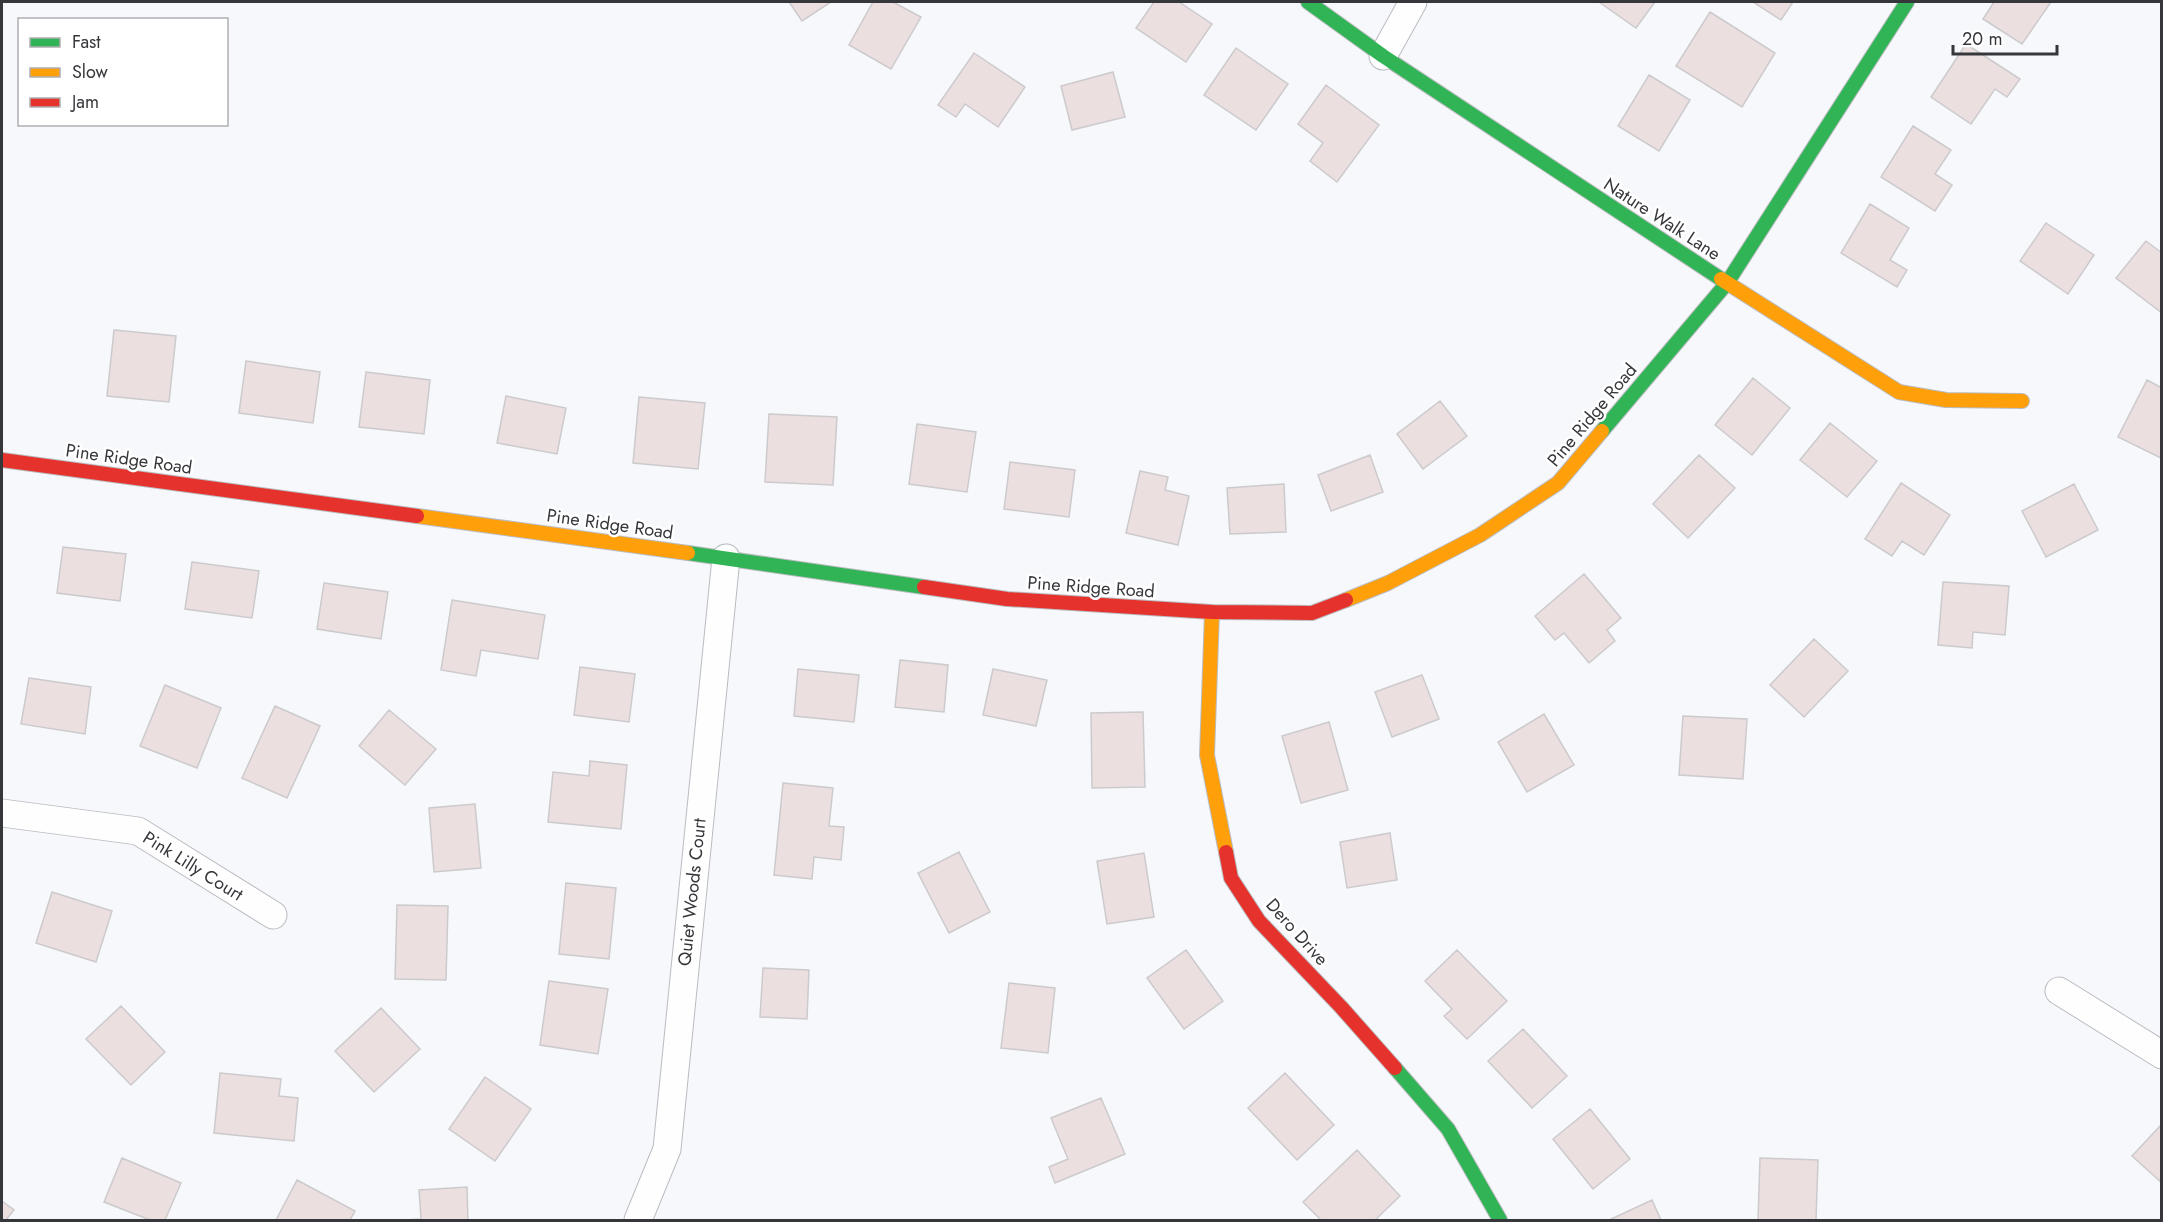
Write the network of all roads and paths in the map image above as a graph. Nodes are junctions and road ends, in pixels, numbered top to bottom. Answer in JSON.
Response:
{"nodes":[{"id":1,"x":1308,"y":2,"type":"edge"},
{"id":2,"x":1413,"y":2,"type":"edge"},
{"id":3,"x":1907,"y":2,"type":"edge"},
{"id":4,"x":1383,"y":56,"type":"junction"},
{"id":5,"x":1727,"y":283,"type":"junction"},
{"id":6,"x":2022,"y":401,"type":"dead end"},
{"id":7,"x":2,"y":460,"type":"edge"},
{"id":8,"x":726,"y":558,"type":"junction"},
{"id":9,"x":1212,"y":612,"type":"junction"},
{"id":10,"x":2,"y":813,"type":"edge"},
{"id":11,"x":273,"y":915,"type":"dead end"},
{"id":12,"x":2059,"y":991,"type":"dead end"},
{"id":13,"x":2162,"y":1055,"type":"edge"},
{"id":14,"x":638,"y":1221,"type":"edge"},
{"id":15,"x":1500,"y":1221,"type":"edge"}],
"edges":[{"from":1,"to":4,"type":"street","name":"Nature Walk Lane"},
{"from":2,"to":4,"type":"street"},
{"from":3,"to":5,"type":"street","name":"Pine Ridge Road"},
{"from":4,"to":5,"type":"street","name":"Nature Walk Lane"},
{"from":5,"to":6,"type":"street","name":"Nature Walk Lane"},
{"from":5,"to":9,"type":"street","name":"Pine Ridge Road"},
{"from":7,"to":8,"type":"street","name":"Pine Ridge Road"},
{"from":8,"to":9,"type":"street","name":"Pine Ridge Road"},
{"from":8,"to":14,"type":"street","name":"Quiet Woods Court"},
{"from":9,"to":15,"type":"street","name":"Dero Drive"},
{"from":10,"to":11,"type":"street","name":"Pink Lilly Court"},
{"from":12,"to":13,"type":"street"}]}
